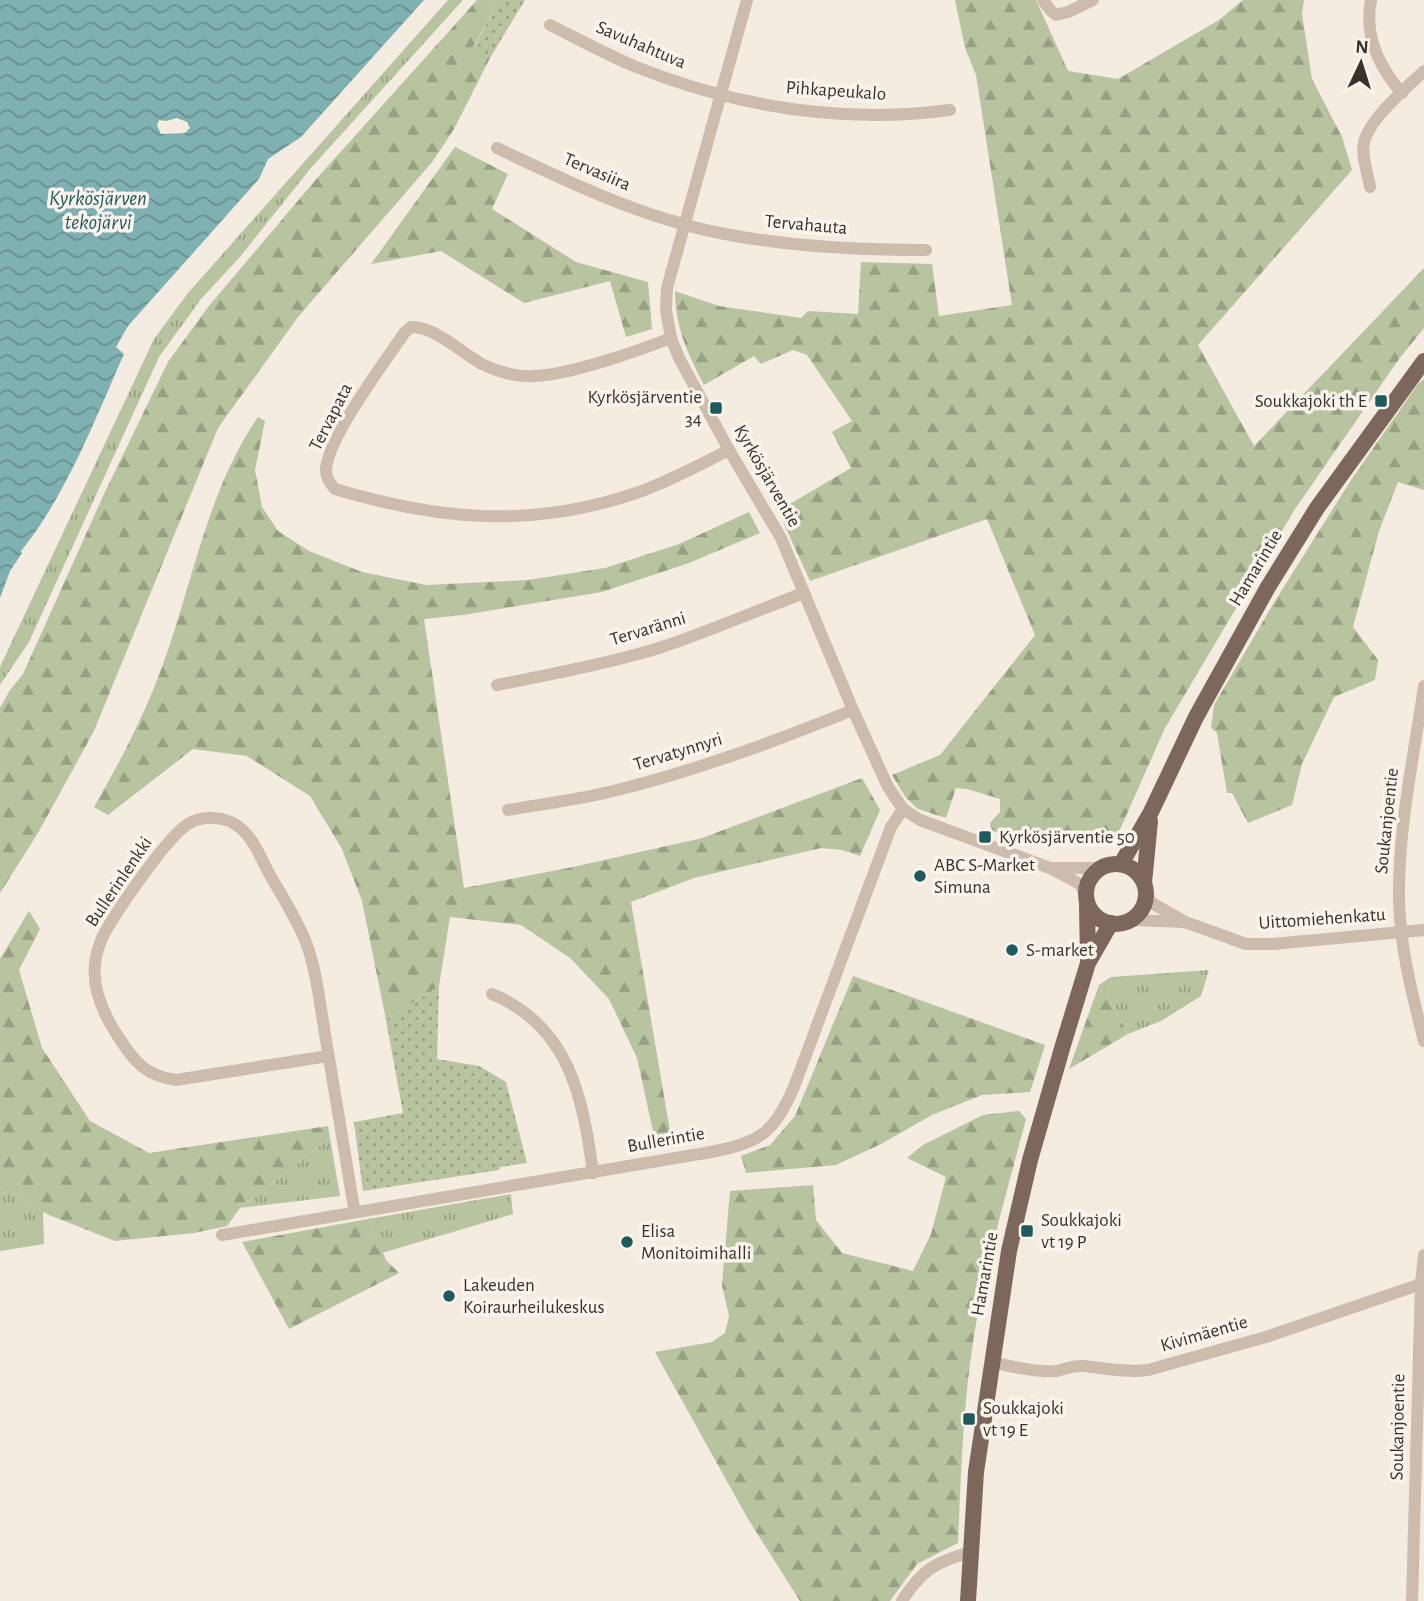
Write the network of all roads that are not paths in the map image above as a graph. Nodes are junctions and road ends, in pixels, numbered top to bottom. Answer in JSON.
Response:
{"nodes":[{"id":1,"x":747,"y":0,"type":"edge"},
{"id":2,"x":1093,"y":0,"type":"edge"},
{"id":3,"x":1371,"y":0,"type":"edge"},
{"id":4,"x":1044,"y":2,"type":"edge"},
{"id":5,"x":550,"y":24,"type":"dead end"},
{"id":6,"x":1424,"y":71,"type":"edge"},
{"id":7,"x":1402,"y":93,"type":"junction"},
{"id":8,"x":720,"y":95,"type":"junction"},
{"id":9,"x":950,"y":110,"type":"dead end"},
{"id":10,"x":497,"y":148,"type":"dead end"},
{"id":11,"x":1370,"y":187,"type":"dead end"},
{"id":12,"x":684,"y":224,"type":"junction"},
{"id":13,"x":926,"y":250,"type":"dead end"},
{"id":14,"x":671,"y":338,"type":"junction"},
{"id":15,"x":1424,"y":360,"type":"edge"},
{"id":16,"x":729,"y":450,"type":"junction"},
{"id":17,"x":804,"y":593,"type":"junction"},
{"id":18,"x":497,"y":685,"type":"dead end"},
{"id":19,"x":1424,"y":686,"type":"edge"},
{"id":20,"x":853,"y":710,"type":"junction"},
{"id":21,"x":903,"y":809,"type":"junction"},
{"id":22,"x":508,"y":810,"type":"dead end"},
{"id":23,"x":1151,"y":812,"type":"junction"},
{"id":24,"x":1121,"y":864,"type":"junction"},
{"id":25,"x":1050,"y":868,"type":"junction"},
{"id":26,"x":1100,"y":868,"type":"junction"},
{"id":27,"x":1145,"y":888,"type":"junction"},
{"id":28,"x":1086,"y":899,"type":"junction"},
{"id":29,"x":1131,"y":920,"type":"junction"},
{"id":30,"x":1185,"y":922,"type":"junction"},
{"id":31,"x":1111,"y":923,"type":"junction"},
{"id":32,"x":1424,"y":930,"type":"edge"},
{"id":33,"x":1401,"y":933,"type":"junction"},
{"id":34,"x":1088,"y":963,"type":"junction"},
{"id":35,"x":492,"y":994,"type":"dead end"},
{"id":36,"x":1424,"y":1041,"type":"edge"},
{"id":37,"x":328,"y":1056,"type":"junction"},
{"id":38,"x":593,"y":1173,"type":"junction"},
{"id":39,"x":355,"y":1212,"type":"junction"},
{"id":40,"x":222,"y":1235,"type":"dead end"},
{"id":41,"x":1424,"y":1255,"type":"edge"},
{"id":42,"x":1421,"y":1284,"type":"junction"},
{"id":43,"x":991,"y":1361,"type":"junction"},
{"id":44,"x":1421,"y":1409,"type":"edge"},
{"id":45,"x":1420,"y":1519,"type":"edge"},
{"id":46,"x":971,"y":1552,"type":"junction"},
{"id":47,"x":902,"y":1601,"type":"edge"},
{"id":48,"x":968,"y":1601,"type":"edge"},
{"id":49,"x":1412,"y":1601,"type":"edge"}],
"edges":[{"from":1,"to":8,"type":"street","name":"Kyrkösjärventie"},
{"from":2,"to":4,"type":"street"},
{"from":3,"to":7,"type":"street"},
{"from":5,"to":8,"type":"street","name":"Savuhahtuva"},
{"from":6,"to":7,"type":"street"},
{"from":7,"to":11,"type":"street"},
{"from":8,"to":9,"type":"street","name":"Pihkapeukalo"},
{"from":8,"to":12,"type":"street","name":"Kyrkösjärventie"},
{"from":10,"to":12,"type":"street","name":"Tervasiira"},
{"from":12,"to":13,"type":"street","name":"Tervahauta"},
{"from":12,"to":14,"type":"street","name":"Kyrkösjärventie"},
{"from":14,"to":16,"type":"street","name":"Kyrkösjärventie"},
{"from":14,"to":16,"type":"street","name":"Tervapata"},
{"from":15,"to":23,"type":"main road","name":"Hamarintie"},
{"from":16,"to":17,"type":"street","name":"Kyrkösjärventie"},
{"from":17,"to":18,"type":"street","name":"Tervaränni"},
{"from":17,"to":20,"type":"street","name":"Kyrkösjärventie"},
{"from":19,"to":33,"type":"street","name":"Soukanjoentie"},
{"from":20,"to":21,"type":"street","name":"Kyrkösjärventie"},
{"from":20,"to":22,"type":"street","name":"Tervatynnyri"},
{"from":21,"to":25,"type":"street"},
{"from":21,"to":38,"type":"street","name":"Bullerintie"},
{"from":23,"to":24,"type":"main road","name":"Hamarintie"},
{"from":23,"to":27,"type":"main road","name":"Hamarintie"},
{"from":24,"to":26,"type":"main road"},
{"from":24,"to":27,"type":"main road"},
{"from":25,"to":26,"type":"street"},
{"from":25,"to":28,"type":"street"},
{"from":26,"to":28,"type":"main road"},
{"from":27,"to":29,"type":"main road"},
{"from":27,"to":30,"type":"street","name":"Uittomiehenkatu"},
{"from":28,"to":31,"type":"main road"},
{"from":28,"to":34,"type":"main road","name":"Hamarintie"},
{"from":29,"to":30,"type":"street","name":"Uittomiehenkatu"},
{"from":29,"to":31,"type":"main road"},
{"from":30,"to":33,"type":"street","name":"Uittomiehenkatu"},
{"from":31,"to":34,"type":"main road","name":"Hamarintie"},
{"from":32,"to":33,"type":"street","name":"Uittomiehenkatu"},
{"from":33,"to":36,"type":"street","name":"Soukanjoentie"},
{"from":34,"to":43,"type":"main road","name":"Hamarintie"},
{"from":35,"to":38,"type":"street"},
{"from":37,"to":37,"type":"street","name":"Bullerinlenkki"},
{"from":37,"to":39,"type":"street","name":"Bullerinlenkki"},
{"from":38,"to":39,"type":"street","name":"Bullerintie"},
{"from":39,"to":40,"type":"street","name":"Bullerintie"},
{"from":41,"to":42,"type":"street","name":"Soukanjoentie"},
{"from":42,"to":43,"type":"street","name":"Kivimäentie"},
{"from":42,"to":44,"type":"street","name":"Soukanjoentie"},
{"from":43,"to":46,"type":"main road","name":"Hamarintie"},
{"from":44,"to":45,"type":"street","name":"Soukanjoentie"},
{"from":45,"to":49,"type":"street","name":"Soukanjoentie"},
{"from":46,"to":47,"type":"street"},
{"from":46,"to":48,"type":"main road","name":"Hamarintie"}]}
